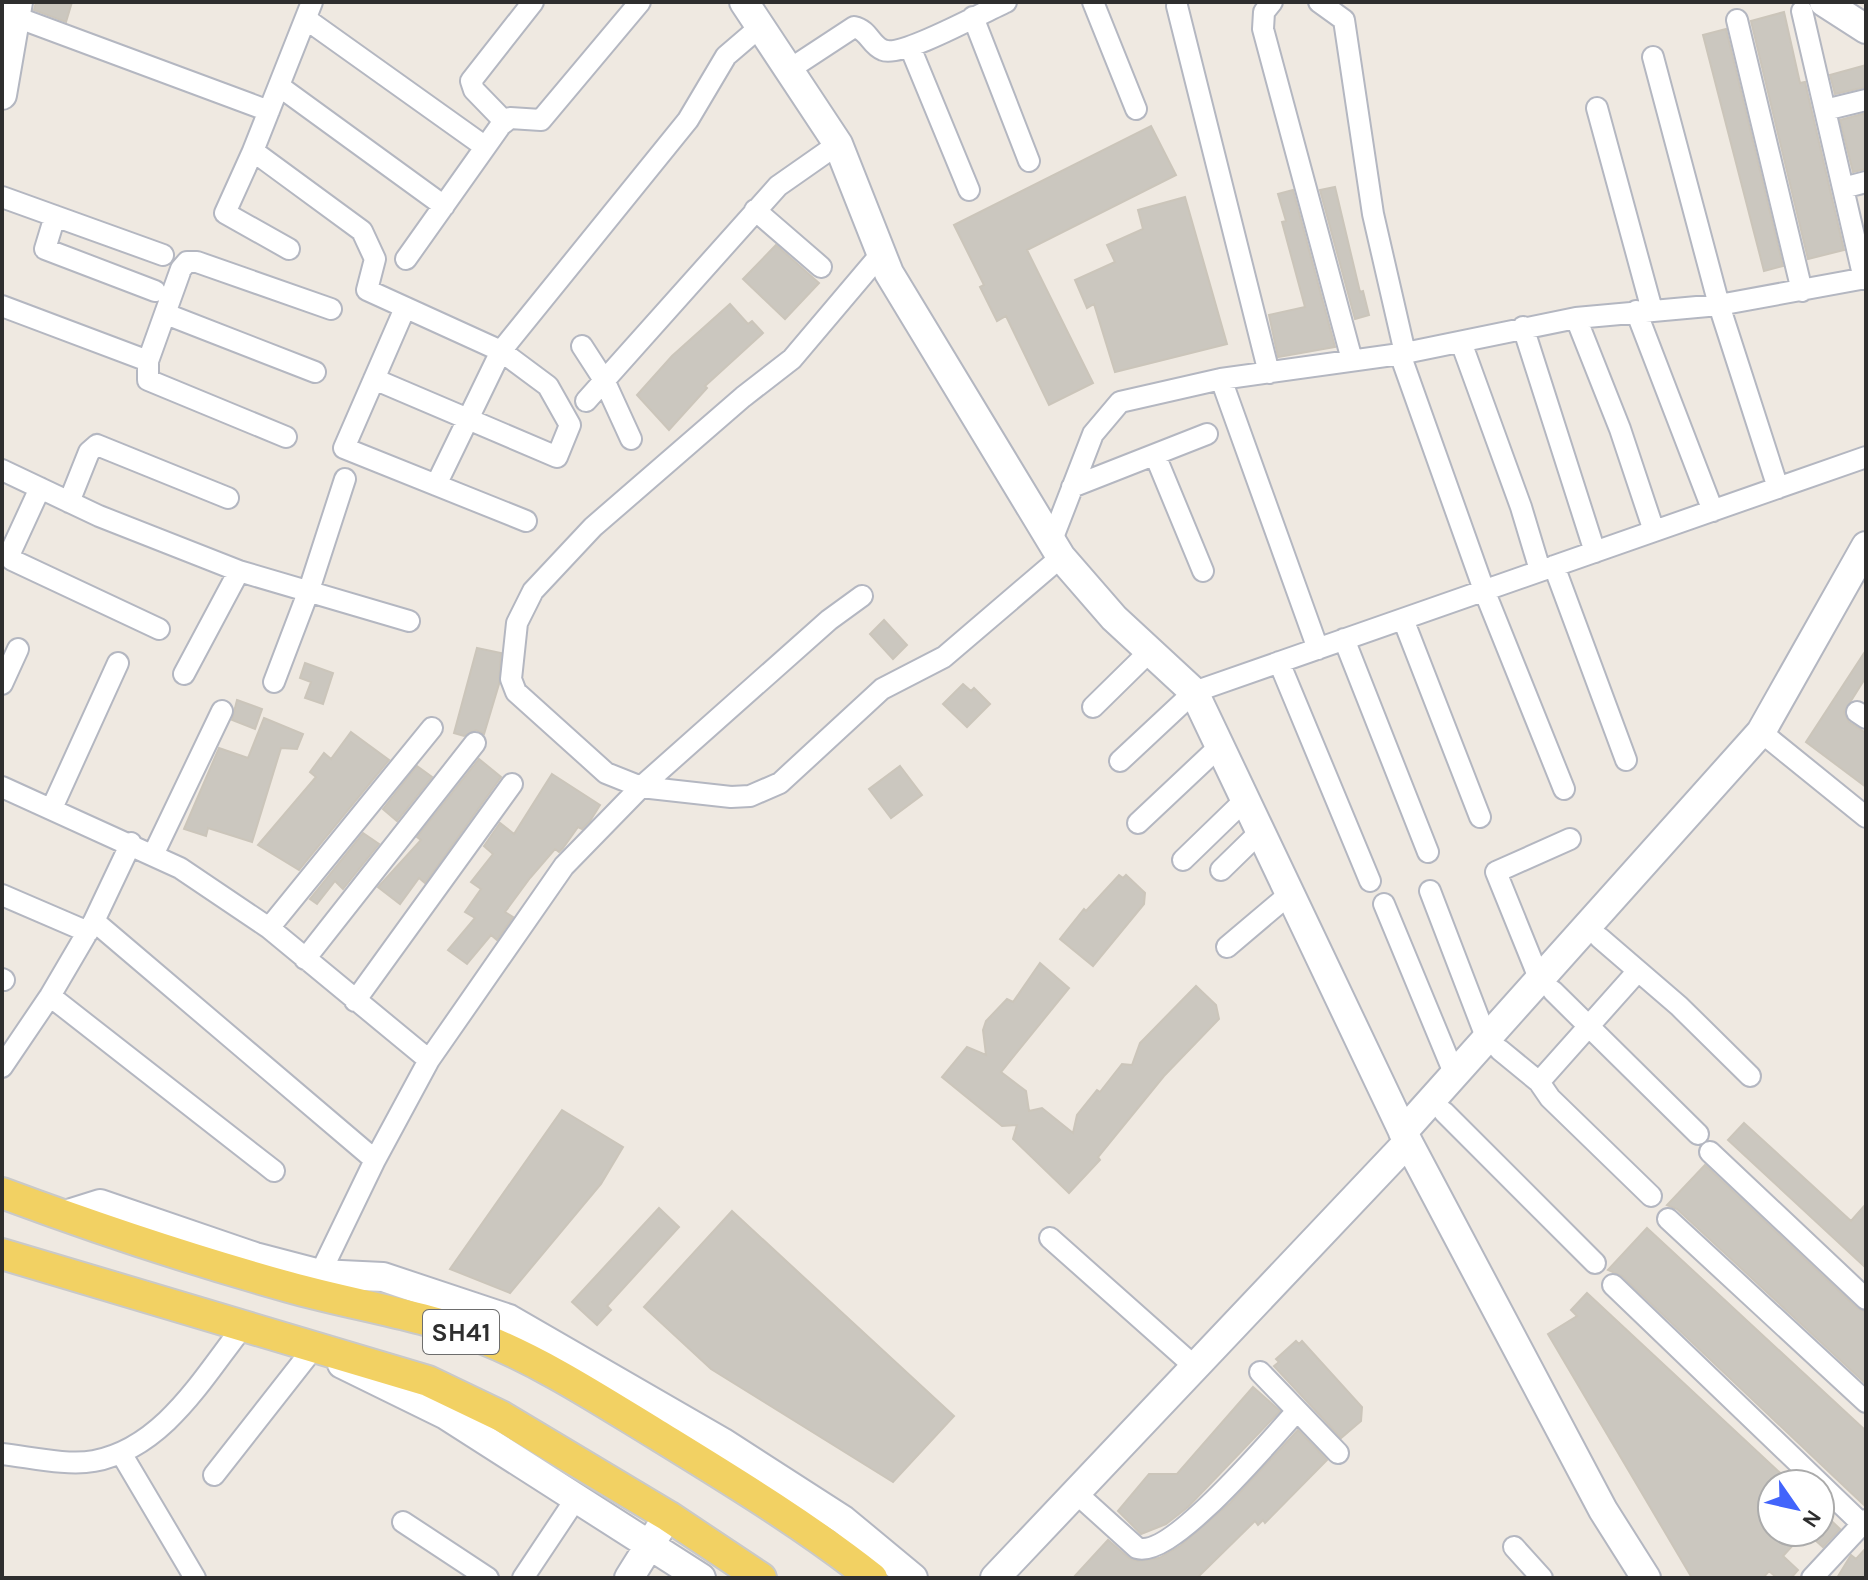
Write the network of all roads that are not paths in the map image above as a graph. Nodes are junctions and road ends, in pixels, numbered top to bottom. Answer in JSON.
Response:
{"nodes":[{"id":1,"x":640,"y":2,"type":"edge"},
{"id":2,"x":744,"y":2,"type":"edge"},
{"id":3,"x":1006,"y":2,"type":"edge"},
{"id":4,"x":1093,"y":2,"type":"edge"},
{"id":5,"x":1272,"y":2,"type":"edge"},
{"id":6,"x":1319,"y":2,"type":"edge"},
{"id":7,"x":529,"y":3,"type":"edge"},
{"id":8,"x":1177,"y":6,"type":"dead end"},
{"id":9,"x":1813,"y":6,"type":"edge"},
{"id":10,"x":17,"y":10,"type":"edge"},
{"id":11,"x":309,"y":11,"type":"edge"},
{"id":12,"x":973,"y":17,"type":"junction"},
{"id":13,"x":1737,"y":20,"type":"dead end"},
{"id":14,"x":761,"y":26,"type":"junction"},
{"id":15,"x":1866,"y":29,"type":"edge"},
{"id":16,"x":910,"y":47,"type":"junction"},
{"id":17,"x":1653,"y":57,"type":"dead end"},
{"id":18,"x":790,"y":69,"type":"junction"},
{"id":19,"x":279,"y":86,"type":"junction"},
{"id":20,"x":2,"y":95,"type":"edge"},
{"id":21,"x":1866,"y":100,"type":"edge"},
{"id":22,"x":1597,"y":108,"type":"dead end"},
{"id":23,"x":1136,"y":109,"type":"dead end"},
{"id":24,"x":1825,"y":110,"type":"junction"},
{"id":25,"x":269,"y":111,"type":"junction"},
{"id":26,"x":505,"y":122,"type":"junction"},
{"id":27,"x":838,"y":144,"type":"junction"},
{"id":28,"x":484,"y":146,"type":"junction"},
{"id":29,"x":253,"y":151,"type":"junction"},
{"id":30,"x":1029,"y":161,"type":"dead end"},
{"id":31,"x":1866,"y":182,"type":"edge"},
{"id":32,"x":1843,"y":188,"type":"junction"},
{"id":33,"x":969,"y":190,"type":"dead end"},
{"id":34,"x":2,"y":197,"type":"edge"},
{"id":35,"x":444,"y":206,"type":"junction"},
{"id":36,"x":755,"y":210,"type":"junction"},
{"id":37,"x":55,"y":216,"type":"junction"},
{"id":38,"x":289,"y":249,"type":"dead end"},
{"id":39,"x":163,"y":255,"type":"dead end"},
{"id":40,"x":880,"y":255,"type":"junction"},
{"id":41,"x":406,"y":259,"type":"dead end"},
{"id":42,"x":821,"y":267,"type":"dead end"},
{"id":43,"x":1865,"y":278,"type":"edge"},
{"id":44,"x":155,"y":291,"type":"dead end"},
{"id":45,"x":1802,"y":291,"type":"junction"},
{"id":46,"x":1719,"y":305,"type":"junction"},
{"id":47,"x":2,"y":306,"type":"edge"},
{"id":48,"x":405,"y":308,"type":"junction"},
{"id":49,"x":331,"y":309,"type":"dead end"},
{"id":50,"x":1644,"y":310,"type":"junction"},
{"id":51,"x":166,"y":314,"type":"junction"},
{"id":52,"x":1576,"y":318,"type":"junction"},
{"id":53,"x":1523,"y":327,"type":"junction"},
{"id":54,"x":1461,"y":342,"type":"junction"},
{"id":55,"x":582,"y":346,"type":"dead end"},
{"id":56,"x":501,"y":351,"type":"junction"},
{"id":57,"x":1402,"y":354,"type":"junction"},
{"id":58,"x":1352,"y":360,"type":"junction"},
{"id":59,"x":148,"y":361,"type":"junction"},
{"id":60,"x":315,"y":372,"type":"dead end"},
{"id":61,"x":1269,"y":373,"type":"junction"},
{"id":62,"x":374,"y":379,"type":"junction"},
{"id":63,"x":1221,"y":379,"type":"junction"},
{"id":64,"x":604,"y":380,"type":"junction"},
{"id":65,"x":586,"y":401,"type":"dead end"},
{"id":66,"x":469,"y":419,"type":"junction"},
{"id":67,"x":1207,"y":434,"type":"dead end"},
{"id":68,"x":286,"y":437,"type":"dead end"},
{"id":69,"x":631,"y":439,"type":"dead end"},
{"id":70,"x":1155,"y":455,"type":"junction"},
{"id":71,"x":1866,"y":457,"type":"edge"},
{"id":72,"x":2,"y":470,"type":"edge"},
{"id":73,"x":345,"y":479,"type":"dead end"},
{"id":74,"x":436,"y":485,"type":"junction"},
{"id":75,"x":1072,"y":487,"type":"junction"},
{"id":76,"x":40,"y":488,"type":"junction"},
{"id":77,"x":1778,"y":488,"type":"junction"},
{"id":78,"x":228,"y":498,"type":"dead end"},
{"id":79,"x":69,"y":502,"type":"junction"},
{"id":80,"x":1713,"y":511,"type":"junction"},
{"id":81,"x":526,"y":521,"type":"dead end"},
{"id":82,"x":1654,"y":531,"type":"junction"},
{"id":83,"x":1866,"y":546,"type":"edge"},
{"id":84,"x":1057,"y":548,"type":"junction"},
{"id":85,"x":1595,"y":552,"type":"junction"},
{"id":86,"x":1547,"y":568,"type":"junction"},
{"id":87,"x":239,"y":571,"type":"junction"},
{"id":88,"x":1203,"y":571,"type":"dead end"},
{"id":89,"x":1866,"y":582,"type":"edge"},
{"id":90,"x":309,"y":590,"type":"junction"},
{"id":91,"x":1484,"y":590,"type":"junction"},
{"id":92,"x":862,"y":596,"type":"dead end"},
{"id":93,"x":1403,"y":619,"type":"junction"},
{"id":94,"x":409,"y":621,"type":"dead end"},
{"id":95,"x":159,"y":629,"type":"dead end"},
{"id":96,"x":1344,"y":639,"type":"junction"},
{"id":97,"x":18,"y":649,"type":"dead end"},
{"id":98,"x":1318,"y":649,"type":"junction"},
{"id":99,"x":1150,"y":651,"type":"junction"},
{"id":100,"x":1279,"y":662,"type":"junction"},
{"id":101,"x":118,"y":663,"type":"dead end"},
{"id":102,"x":184,"y":674,"type":"dead end"},
{"id":103,"x":274,"y":682,"type":"dead end"},
{"id":104,"x":2,"y":684,"type":"edge"},
{"id":105,"x":1194,"y":692,"type":"junction"},
{"id":106,"x":1093,"y":707,"type":"dead end"},
{"id":107,"x":222,"y":711,"type":"dead end"},
{"id":108,"x":432,"y":728,"type":"dead end"},
{"id":109,"x":1768,"y":737,"type":"junction"},
{"id":110,"x":475,"y":743,"type":"dead end"},
{"id":111,"x":1221,"y":745,"type":"junction"},
{"id":112,"x":1626,"y":760,"type":"dead end"},
{"id":113,"x":1120,"y":761,"type":"dead end"},
{"id":114,"x":512,"y":784,"type":"dead end"},
{"id":115,"x":2,"y":787,"type":"edge"},
{"id":116,"x":641,"y":787,"type":"junction"},
{"id":117,"x":1564,"y":789,"type":"dead end"},
{"id":118,"x":1247,"y":798,"type":"junction"},
{"id":119,"x":52,"y":808,"type":"junction"},
{"id":120,"x":1480,"y":817,"type":"dead end"},
{"id":121,"x":1866,"y":817,"type":"edge"},
{"id":122,"x":1138,"y":823,"type":"dead end"},
{"id":123,"x":1262,"y":830,"type":"junction"},
{"id":124,"x":1570,"y":839,"type":"dead end"},
{"id":125,"x":131,"y":843,"type":"junction"},
{"id":126,"x":1428,"y":852,"type":"dead end"},
{"id":127,"x":153,"y":855,"type":"junction"},
{"id":128,"x":1183,"y":860,"type":"dead end"},
{"id":129,"x":1221,"y":870,"type":"dead end"},
{"id":130,"x":1370,"y":881,"type":"dead end"},
{"id":131,"x":1430,"y":891,"type":"dead end"},
{"id":132,"x":1292,"y":892,"type":"junction"},
{"id":133,"x":2,"y":895,"type":"edge"},
{"id":134,"x":1384,"y":904,"type":"dead end"},
{"id":135,"x":91,"y":927,"type":"junction"},
{"id":136,"x":269,"y":928,"type":"junction"},
{"id":137,"x":1600,"y":938,"type":"junction"},
{"id":138,"x":1227,"y":947,"type":"dead end"},
{"id":139,"x":305,"y":959,"type":"junction"},
{"id":140,"x":1637,"y":972,"type":"junction"},
{"id":141,"x":1546,"y":985,"type":"junction"},
{"id":142,"x":50,"y":996,"type":"junction"},
{"id":143,"x":355,"y":1001,"type":"junction"},
{"id":144,"x":1587,"y":1027,"type":"junction"},
{"id":145,"x":1493,"y":1043,"type":"junction"},
{"id":146,"x":429,"y":1060,"type":"junction"},
{"id":147,"x":2,"y":1067,"type":"edge"},
{"id":148,"x":1454,"y":1073,"type":"junction"},
{"id":149,"x":1750,"y":1076,"type":"dead end"},
{"id":150,"x":1539,"y":1082,"type":"junction"},
{"id":151,"x":1444,"y":1112,"type":"junction"},
{"id":152,"x":1698,"y":1134,"type":"dead end"},
{"id":153,"x":1407,"y":1141,"type":"junction"},
{"id":154,"x":1710,"y":1152,"type":"dead end"},
{"id":155,"x":375,"y":1160,"type":"junction"},
{"id":156,"x":274,"y":1171,"type":"dead end"},
{"id":157,"x":2,"y":1193,"type":"edge"},
{"id":158,"x":1651,"y":1196,"type":"dead end"},
{"id":159,"x":65,"y":1215,"type":"junction"},
{"id":160,"x":1668,"y":1219,"type":"dead end"},
{"id":161,"x":1050,"y":1238,"type":"dead end"},
{"id":162,"x":2,"y":1254,"type":"edge"},
{"id":163,"x":1595,"y":1263,"type":"dead end"},
{"id":164,"x":305,"y":1284,"type":"junction"},
{"id":165,"x":1613,"y":1285,"type":"dead end"},
{"id":166,"x":1866,"y":1299,"type":"edge"},
{"id":167,"x":242,"y":1328,"type":"junction"},
{"id":168,"x":323,"y":1347,"type":"junction"},
{"id":169,"x":544,"y":1355,"type":"junction"},
{"id":170,"x":1194,"y":1366,"type":"junction"},
{"id":171,"x":1260,"y":1372,"type":"dead end"},
{"id":172,"x":1866,"y":1402,"type":"edge"},
{"id":173,"x":1297,"y":1411,"type":"junction"},
{"id":174,"x":121,"y":1453,"type":"junction"},
{"id":175,"x":1338,"y":1453,"type":"dead end"},
{"id":176,"x":2,"y":1454,"type":"edge"},
{"id":177,"x":214,"y":1475,"type":"dead end"},
{"id":178,"x":1075,"y":1492,"type":"junction"},
{"id":179,"x":575,"y":1500,"type":"junction"},
{"id":180,"x":668,"y":1516,"type":"junction"},
{"id":181,"x":403,"y":1522,"type":"dead end"},
{"id":182,"x":1864,"y":1522,"type":"edge"},
{"id":183,"x":650,"y":1546,"type":"junction"},
{"id":184,"x":1514,"y":1547,"type":"dead end"},
{"id":185,"x":195,"y":1578,"type":"edge"},
{"id":186,"x":488,"y":1578,"type":"edge"},
{"id":187,"x":523,"y":1578,"type":"edge"},
{"id":188,"x":629,"y":1578,"type":"edge"},
{"id":189,"x":701,"y":1578,"type":"edge"},
{"id":190,"x":761,"y":1578,"type":"edge"},
{"id":191,"x":872,"y":1578,"type":"edge"},
{"id":192,"x":913,"y":1578,"type":"edge"},
{"id":193,"x":995,"y":1578,"type":"edge"},
{"id":194,"x":1542,"y":1578,"type":"edge"},
{"id":195,"x":1646,"y":1578,"type":"edge"},
{"id":196,"x":1812,"y":1578,"type":"edge"}],
"edges":[{"from":1,"to":26,"type":"street"},
{"from":2,"to":14,"type":"street"},
{"from":3,"to":12,"type":"street"},
{"from":4,"to":23,"type":"street"},
{"from":5,"to":58,"type":"street"},
{"from":6,"to":57,"type":"street"},
{"from":7,"to":26,"type":"street"},
{"from":8,"to":61,"type":"street"},
{"from":9,"to":15,"type":"street"},
{"from":9,"to":24,"type":"street"},
{"from":10,"to":20,"type":"street"},
{"from":10,"to":25,"type":"street"},
{"from":11,"to":19,"type":"street"},
{"from":11,"to":28,"type":"street"},
{"from":12,"to":16,"type":"street"},
{"from":12,"to":30,"type":"street"},
{"from":13,"to":45,"type":"street"},
{"from":14,"to":18,"type":"street"},
{"from":14,"to":56,"type":"street"},
{"from":16,"to":18,"type":"street"},
{"from":16,"to":33,"type":"street"},
{"from":17,"to":46,"type":"street"},
{"from":18,"to":27,"type":"street"},
{"from":19,"to":25,"type":"street"},
{"from":19,"to":35,"type":"street"},
{"from":21,"to":24,"type":"street"},
{"from":22,"to":50,"type":"street"},
{"from":24,"to":32,"type":"street"},
{"from":25,"to":29,"type":"street"},
{"from":26,"to":28,"type":"street"},
{"from":27,"to":36,"type":"street"},
{"from":27,"to":40,"type":"street"},
{"from":28,"to":35,"type":"street"},
{"from":29,"to":38,"type":"street"},
{"from":29,"to":48,"type":"street"},
{"from":31,"to":32,"type":"street"},
{"from":32,"to":43,"type":"street"},
{"from":34,"to":37,"type":"street"},
{"from":35,"to":41,"type":"street"},
{"from":36,"to":42,"type":"street"},
{"from":36,"to":64,"type":"street"},
{"from":37,"to":39,"type":"street"},
{"from":37,"to":44,"type":"street"},
{"from":40,"to":84,"type":"street"},
{"from":40,"to":116,"type":"street"},
{"from":43,"to":45,"type":"street"},
{"from":45,"to":46,"type":"street"},
{"from":46,"to":50,"type":"street"},
{"from":46,"to":77,"type":"street"},
{"from":47,"to":59,"type":"street"},
{"from":48,"to":56,"type":"street"},
{"from":48,"to":62,"type":"street"},
{"from":49,"to":51,"type":"street"},
{"from":50,"to":52,"type":"street"},
{"from":50,"to":80,"type":"street"},
{"from":51,"to":59,"type":"street"},
{"from":51,"to":60,"type":"street"},
{"from":52,"to":53,"type":"street"},
{"from":52,"to":82,"type":"street"},
{"from":53,"to":54,"type":"street"},
{"from":53,"to":85,"type":"street"},
{"from":54,"to":57,"type":"street"},
{"from":54,"to":86,"type":"street"},
{"from":55,"to":64,"type":"street"},
{"from":56,"to":66,"type":"street"},
{"from":56,"to":66,"type":"street"},
{"from":57,"to":58,"type":"street"},
{"from":57,"to":91,"type":"street"},
{"from":58,"to":61,"type":"street"},
{"from":59,"to":68,"type":"street"},
{"from":61,"to":63,"type":"street"},
{"from":62,"to":66,"type":"street"},
{"from":62,"to":74,"type":"street"},
{"from":63,"to":75,"type":"street"},
{"from":63,"to":98,"type":"street"},
{"from":64,"to":65,"type":"street"},
{"from":64,"to":69,"type":"street"},
{"from":66,"to":74,"type":"street"},
{"from":67,"to":70,"type":"street"},
{"from":70,"to":75,"type":"street"},
{"from":70,"to":88,"type":"street"},
{"from":71,"to":77,"type":"street"},
{"from":72,"to":76,"type":"street"},
{"from":73,"to":90,"type":"street"},
{"from":74,"to":81,"type":"street"},
{"from":75,"to":84,"type":"street"},
{"from":76,"to":79,"type":"street"},
{"from":76,"to":95,"type":"street"},
{"from":77,"to":80,"type":"street"},
{"from":78,"to":79,"type":"street"},
{"from":79,"to":87,"type":"street"},
{"from":80,"to":82,"type":"street"},
{"from":82,"to":85,"type":"street"},
{"from":83,"to":109,"type":"street"},
{"from":84,"to":99,"type":"street"},
{"from":84,"to":116,"type":"street"},
{"from":85,"to":86,"type":"street"},
{"from":86,"to":91,"type":"street"},
{"from":86,"to":112,"type":"street"},
{"from":87,"to":90,"type":"street"},
{"from":87,"to":102,"type":"street"},
{"from":89,"to":109,"type":"street"},
{"from":90,"to":94,"type":"street"},
{"from":90,"to":103,"type":"street"},
{"from":91,"to":93,"type":"street"},
{"from":91,"to":117,"type":"street"},
{"from":92,"to":116,"type":"street"},
{"from":93,"to":96,"type":"street"},
{"from":93,"to":120,"type":"street"},
{"from":96,"to":98,"type":"street"},
{"from":96,"to":126,"type":"street"},
{"from":97,"to":104,"type":"street"},
{"from":98,"to":100,"type":"street"},
{"from":99,"to":105,"type":"street"},
{"from":99,"to":106,"type":"street"},
{"from":100,"to":105,"type":"street"},
{"from":100,"to":130,"type":"street"},
{"from":101,"to":119,"type":"street"},
{"from":105,"to":111,"type":"street"},
{"from":105,"to":113,"type":"street"},
{"from":107,"to":127,"type":"street"},
{"from":108,"to":136,"type":"street"},
{"from":109,"to":121,"type":"street"},
{"from":109,"to":137,"type":"street"},
{"from":109,"to":141,"type":"street"},
{"from":110,"to":139,"type":"street"},
{"from":111,"to":118,"type":"street"},
{"from":111,"to":122,"type":"street"},
{"from":114,"to":143,"type":"street"},
{"from":115,"to":119,"type":"street"},
{"from":116,"to":146,"type":"street"},
{"from":118,"to":123,"type":"street"},
{"from":118,"to":128,"type":"street"},
{"from":119,"to":125,"type":"street"},
{"from":123,"to":129,"type":"street"},
{"from":123,"to":132,"type":"street"},
{"from":124,"to":141,"type":"street"},
{"from":125,"to":127,"type":"street"},
{"from":125,"to":135,"type":"street"},
{"from":127,"to":136,"type":"street"},
{"from":131,"to":145,"type":"street"},
{"from":132,"to":138,"type":"street"},
{"from":132,"to":153,"type":"street"},
{"from":133,"to":135,"type":"street"},
{"from":134,"to":148,"type":"street"},
{"from":135,"to":142,"type":"street"},
{"from":135,"to":155,"type":"street"},
{"from":136,"to":139,"type":"street"},
{"from":137,"to":140,"type":"street"},
{"from":137,"to":141,"type":"street"},
{"from":139,"to":143,"type":"street"},
{"from":140,"to":144,"type":"street"},
{"from":140,"to":149,"type":"street"},
{"from":141,"to":144,"type":"street"},
{"from":141,"to":145,"type":"street"},
{"from":142,"to":147,"type":"street"},
{"from":142,"to":156,"type":"street"},
{"from":143,"to":146,"type":"street"},
{"from":144,"to":150,"type":"street"},
{"from":144,"to":152,"type":"street"},
{"from":145,"to":148,"type":"street"},
{"from":145,"to":150,"type":"street"},
{"from":145,"to":151,"type":"street"},
{"from":146,"to":155,"type":"street"},
{"from":148,"to":153,"type":"street"},
{"from":150,"to":158,"type":"street"},
{"from":151,"to":153,"type":"street"},
{"from":151,"to":163,"type":"street"},
{"from":153,"to":170,"type":"street"},
{"from":153,"to":195,"type":"street"},
{"from":154,"to":166,"type":"street"},
{"from":155,"to":164,"type":"street"},
{"from":157,"to":159,"type":"main road","number":"SH41"},
{"from":159,"to":164,"type":"main road","number":"SH41"},
{"from":159,"to":164,"type":"street"},
{"from":160,"to":172,"type":"street"},
{"from":161,"to":170,"type":"street"},
{"from":162,"to":167,"type":"main road","number":"SH41"},
{"from":164,"to":169,"type":"main road","number":"SH41"},
{"from":165,"to":182,"type":"street"},
{"from":167,"to":168,"type":"main road","number":"SH41"},
{"from":167,"to":174,"type":"street"},
{"from":168,"to":177,"type":"street"},
{"from":168,"to":179,"type":"street"},
{"from":168,"to":180,"type":"main road","number":"SH41"},
{"from":169,"to":191,"type":"main road","number":"SH41"},
{"from":169,"to":192,"type":"street"},
{"from":170,"to":178,"type":"street"},
{"from":171,"to":173,"type":"street"},
{"from":173,"to":175,"type":"street"},
{"from":173,"to":178,"type":"street"},
{"from":174,"to":176,"type":"street"},
{"from":174,"to":185,"type":"street"},
{"from":178,"to":193,"type":"street"},
{"from":179,"to":183,"type":"street"},
{"from":179,"to":187,"type":"street"},
{"from":180,"to":183,"type":"street"},
{"from":180,"to":190,"type":"main road","number":"SH41"},
{"from":181,"to":186,"type":"street"},
{"from":182,"to":196,"type":"street"},
{"from":183,"to":188,"type":"street"},
{"from":183,"to":189,"type":"street"},
{"from":184,"to":194,"type":"street"}]}
